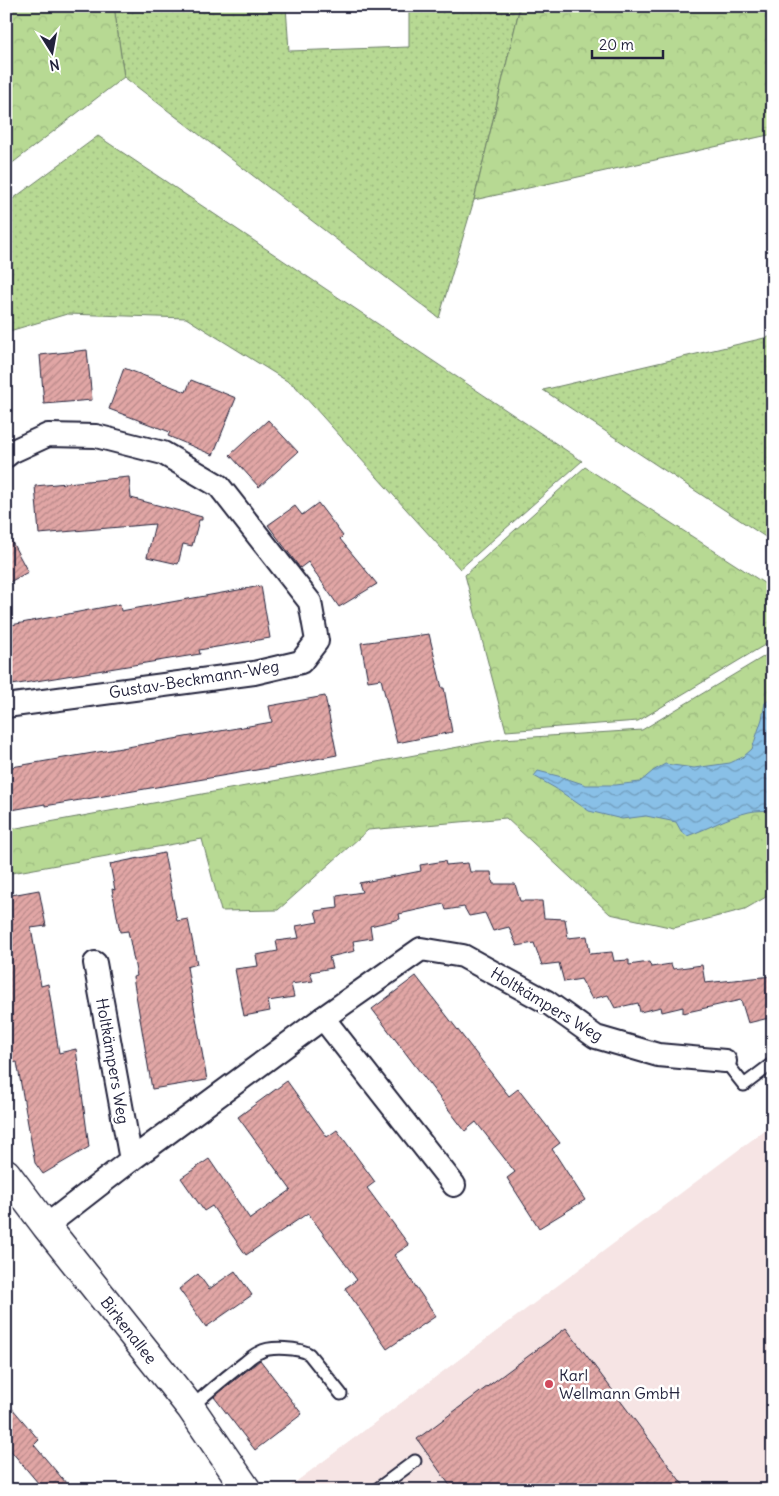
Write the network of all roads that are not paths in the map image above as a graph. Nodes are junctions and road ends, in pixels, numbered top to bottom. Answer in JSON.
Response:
{"nodes":[{"id":1,"x":6,"y":456,"type":"edge"},
{"id":2,"x":6,"y":706,"type":"edge"},
{"id":3,"x":94,"y":963,"type":"dead end"},
{"id":4,"x":323,"y":1018,"type":"junction"},
{"id":5,"x":726,"y":1061,"type":"joint"},
{"id":6,"x":773,"y":1063,"type":"edge"},
{"id":7,"x":131,"y":1160,"type":"junction"},
{"id":8,"x":6,"y":1173,"type":"edge"},
{"id":9,"x":454,"y":1185,"type":"dead end"},
{"id":10,"x":46,"y":1226,"type":"junction"},
{"id":11,"x":341,"y":1394,"type":"dead end"},
{"id":12,"x":191,"y":1408,"type":"junction"},
{"id":13,"x":414,"y":1462,"type":"dead end"},
{"id":14,"x":247,"y":1490,"type":"edge"},
{"id":15,"x":376,"y":1490,"type":"edge"}],
"edges":[{"from":1,"to":2,"type":"street","name":"Gustav-Beckmann-Weg"},
{"from":3,"to":7,"type":"street","name":"Holtkämpers Weg"},
{"from":4,"to":5,"type":"street","name":"Holtkämpers Weg"},
{"from":4,"to":7,"type":"street","name":"Holtkämpers Weg"},
{"from":4,"to":9,"type":"street"},
{"from":5,"to":6,"type":"lane","name":"Holtkämpers Weg"},
{"from":7,"to":10,"type":"street","name":"Holtkämpers Weg"},
{"from":8,"to":10,"type":"street","name":"Birkenallee"},
{"from":10,"to":12,"type":"street","name":"Birkenallee"},
{"from":11,"to":12,"type":"lane"},
{"from":12,"to":14,"type":"street","name":"Birkenallee"},
{"from":13,"to":15,"type":"lane"}]}
